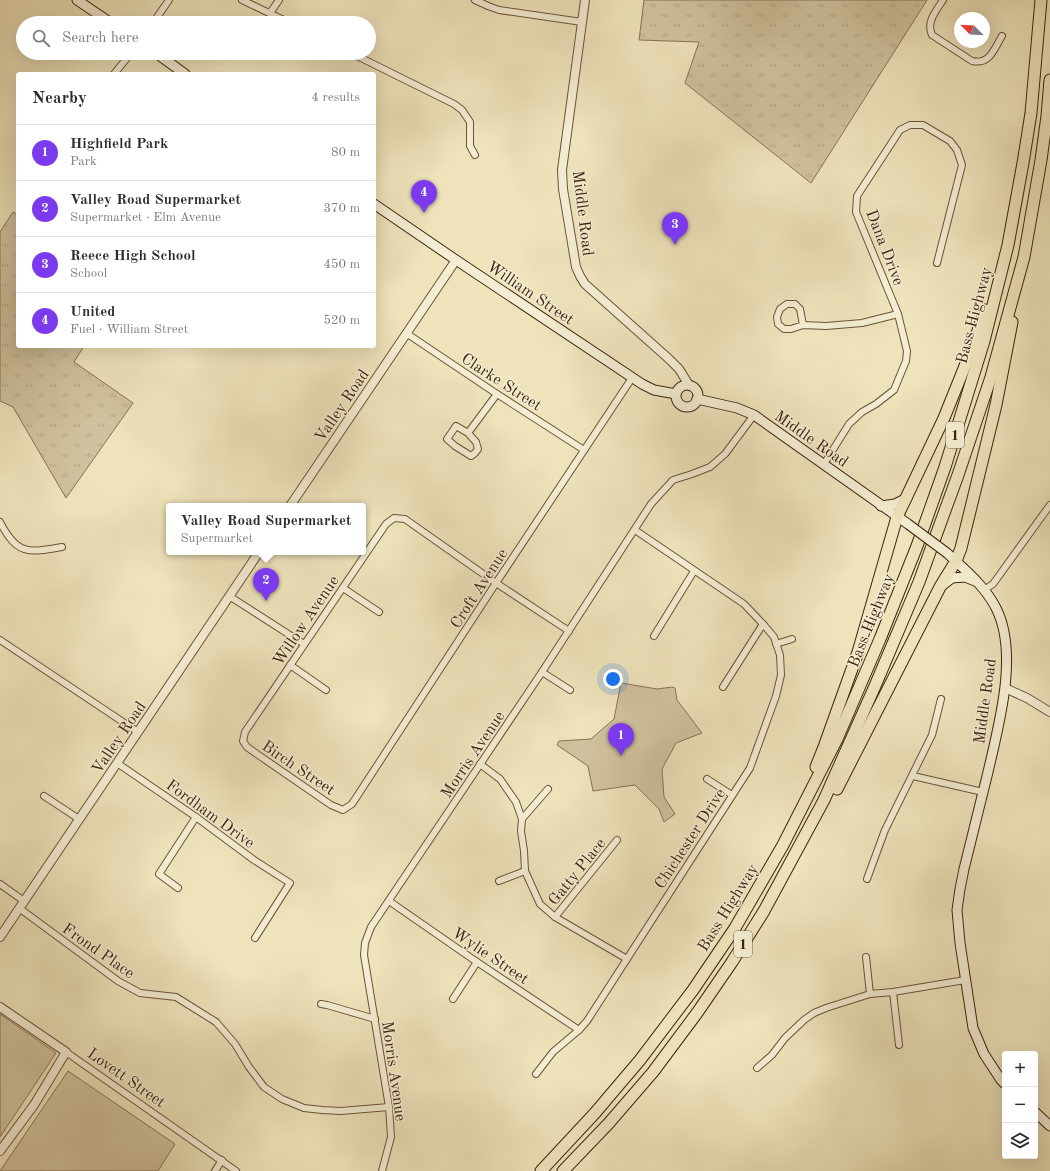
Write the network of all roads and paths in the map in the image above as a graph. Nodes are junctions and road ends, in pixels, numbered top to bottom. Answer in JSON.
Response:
{"nodes":[{"id":1,"x":77,"y":0,"type":"edge"},
{"id":2,"x":169,"y":0,"type":"edge"},
{"id":3,"x":242,"y":0,"type":"edge"},
{"id":4,"x":279,"y":0,"type":"edge"},
{"id":5,"x":475,"y":0,"type":"edge"},
{"id":6,"x":585,"y":0,"type":"edge"},
{"id":7,"x":943,"y":0,"type":"edge"},
{"id":8,"x":1041,"y":0,"type":"edge"},
{"id":9,"x":270,"y":13,"type":"junction"},
{"id":10,"x":101,"y":16,"type":"edge"},
{"id":11,"x":159,"y":16,"type":"edge"},
{"id":12,"x":276,"y":16,"type":"edge"},
{"id":13,"x":582,"y":22,"type":"junction"},
{"id":14,"x":1002,"y":36,"type":"dead end"},
{"id":15,"x":125,"y":60,"type":"edge"},
{"id":16,"x":166,"y":60,"type":"edge"},
{"id":17,"x":365,"y":60,"type":"edge"},
{"id":18,"x":116,"y":72,"type":"edge"},
{"id":19,"x":182,"y":72,"type":"edge"},
{"id":20,"x":1050,"y":80,"type":"edge"},
{"id":21,"x":475,"y":155,"type":"dead end"},
{"id":22,"x":376,"y":205,"type":"edge"},
{"id":23,"x":1008,"y":245,"type":"junction"},
{"id":24,"x":1024,"y":257,"type":"junction"},
{"id":25,"x":456,"y":260,"type":"junction"},
{"id":26,"x":937,"y":263,"type":"dead end"},
{"id":27,"x":898,"y":314,"type":"junction"},
{"id":28,"x":803,"y":325,"type":"junction"},
{"id":29,"x":406,"y":333,"type":"junction"},
{"id":30,"x":632,"y":378,"type":"junction"},
{"id":31,"x":689,"y":385,"type":"junction"},
{"id":32,"x":497,"y":394,"type":"junction"},
{"id":33,"x":676,"y":394,"type":"junction"},
{"id":34,"x":697,"y":399,"type":"junction"},
{"id":35,"x":754,"y":415,"type":"junction"},
{"id":36,"x":468,"y":433,"type":"junction"},
{"id":37,"x":584,"y":450,"type":"junction"},
{"id":38,"x":824,"y":464,"type":"junction"},
{"id":39,"x":907,"y":498,"type":"junction"},
{"id":40,"x":292,"y":503,"type":"edge"},
{"id":41,"x":1050,"y":505,"type":"edge"},
{"id":42,"x":881,"y":506,"type":"junction"},
{"id":43,"x":897,"y":517,"type":"junction"},
{"id":44,"x":0,"y":522,"type":"edge"},
{"id":45,"x":635,"y":530,"type":"junction"},
{"id":46,"x":62,"y":547,"type":"dead end"},
{"id":47,"x":366,"y":554,"type":"edge"},
{"id":48,"x":257,"y":555,"type":"edge"},
{"id":49,"x":365,"y":555,"type":"edge"},
{"id":50,"x":952,"y":557,"type":"junction"},
{"id":51,"x":694,"y":570,"type":"junction"},
{"id":52,"x":976,"y":581,"type":"junction"},
{"id":53,"x":496,"y":583,"type":"junction"},
{"id":54,"x":940,"y":587,"type":"junction"},
{"id":55,"x":343,"y":588,"type":"junction"},
{"id":56,"x":984,"y":590,"type":"junction"},
{"id":57,"x":229,"y":596,"type":"junction"},
{"id":58,"x":379,"y":612,"type":"dead end"},
{"id":59,"x":764,"y":624,"type":"junction"},
{"id":60,"x":568,"y":631,"type":"junction"},
{"id":61,"x":654,"y":636,"type":"dead end"},
{"id":62,"x":792,"y":639,"type":"dead end"},
{"id":63,"x":0,"y":640,"type":"edge"},
{"id":64,"x":304,"y":644,"type":"junction"},
{"id":65,"x":776,"y":644,"type":"junction"},
{"id":66,"x":290,"y":665,"type":"junction"},
{"id":67,"x":542,"y":672,"type":"junction"},
{"id":68,"x":723,"y":687,"type":"dead end"},
{"id":69,"x":1004,"y":688,"type":"junction"},
{"id":70,"x":326,"y":690,"type":"dead end"},
{"id":71,"x":570,"y":690,"type":"dead end"},
{"id":72,"x":941,"y":699,"type":"dead end"},
{"id":73,"x":1050,"y":712,"type":"edge"},
{"id":74,"x":138,"y":732,"type":"junction"},
{"id":75,"x":243,"y":741,"type":"joint"},
{"id":76,"x":117,"y":762,"type":"junction"},
{"id":77,"x":480,"y":764,"type":"junction"},
{"id":78,"x":913,"y":776,"type":"junction"},
{"id":79,"x":706,"y":779,"type":"dead end"},
{"id":80,"x":548,"y":789,"type":"dead end"},
{"id":81,"x":983,"y":792,"type":"junction"},
{"id":82,"x":732,"y":795,"type":"junction"},
{"id":83,"x":44,"y":796,"type":"dead end"},
{"id":84,"x":343,"y":810,"type":"joint"},
{"id":85,"x":196,"y":817,"type":"junction"},
{"id":86,"x":79,"y":819,"type":"junction"},
{"id":87,"x":522,"y":819,"type":"junction"},
{"id":88,"x":617,"y":840,"type":"dead end"},
{"id":89,"x":783,"y":845,"type":"junction"},
{"id":90,"x":525,"y":871,"type":"junction"},
{"id":91,"x":866,"y":879,"type":"dead end"},
{"id":92,"x":498,"y":881,"type":"dead end"},
{"id":93,"x":0,"y":884,"type":"edge"},
{"id":94,"x":178,"y":888,"type":"dead end"},
{"id":95,"x":24,"y":901,"type":"junction"},
{"id":96,"x":389,"y":901,"type":"junction"},
{"id":97,"x":19,"y":908,"type":"junction"},
{"id":98,"x":764,"y":911,"type":"junction"},
{"id":99,"x":555,"y":917,"type":"junction"},
{"id":100,"x":0,"y":937,"type":"edge"},
{"id":101,"x":255,"y":938,"type":"dead end"},
{"id":102,"x":866,"y":958,"type":"dead end"},
{"id":103,"x":627,"y":959,"type":"junction"},
{"id":104,"x":477,"y":962,"type":"junction"},
{"id":105,"x":965,"y":980,"type":"junction"},
{"id":106,"x":893,"y":992,"type":"junction"},
{"id":107,"x":870,"y":994,"type":"junction"},
{"id":108,"x":453,"y":999,"type":"dead end"},
{"id":109,"x":321,"y":1004,"type":"dead end"},
{"id":110,"x":0,"y":1007,"type":"edge"},
{"id":111,"x":375,"y":1019,"type":"junction"},
{"id":112,"x":579,"y":1030,"type":"junction"},
{"id":113,"x":899,"y":1045,"type":"dead end"},
{"id":114,"x":66,"y":1052,"type":"junction"},
{"id":115,"x":757,"y":1068,"type":"dead end"},
{"id":116,"x":536,"y":1074,"type":"dead end"},
{"id":117,"x":1002,"y":1081,"type":"edge"},
{"id":118,"x":389,"y":1107,"type":"junction"},
{"id":119,"x":1038,"y":1115,"type":"edge"},
{"id":120,"x":608,"y":1123,"type":"junction"},
{"id":121,"x":1050,"y":1126,"type":"edge"},
{"id":122,"x":0,"y":1150,"type":"edge"},
{"id":123,"x":222,"y":1160,"type":"junction"},
{"id":124,"x":215,"y":1171,"type":"edge"},
{"id":125,"x":236,"y":1171,"type":"edge"},
{"id":126,"x":382,"y":1171,"type":"edge"},
{"id":127,"x":541,"y":1171,"type":"edge"},
{"id":128,"x":563,"y":1171,"type":"edge"},
{"id":129,"x":573,"y":1171,"type":"edge"}],
"edges":[{"from":1,"to":10,"type":"main road"},
{"from":2,"to":11,"type":"street"},
{"from":3,"to":9,"type":"street"},
{"from":4,"to":9,"type":"street"},
{"from":5,"to":13,"type":"street"},
{"from":6,"to":13,"type":"street","name":"Middle Road"},
{"from":7,"to":14,"type":"street"},
{"from":8,"to":23,"type":"highway","name":"Bass Highway","number":"1"},
{"from":9,"to":12,"type":"street"},
{"from":13,"to":31,"type":"street","name":"Middle Road"},
{"from":15,"to":18,"type":"street"},
{"from":16,"to":19,"type":"main road"},
{"from":17,"to":21,"type":"street"},
{"from":20,"to":24,"type":"highway","name":"Bass Highway","number":"1"},
{"from":22,"to":25,"type":"main road","name":"William Street"},
{"from":23,"to":39,"type":"highway"},
{"from":23,"to":89,"type":"highway","name":"Bass Highway","number":"1"},
{"from":24,"to":50,"type":"highway"},
{"from":24,"to":98,"type":"highway","name":"Bass Highway","number":"1"},
{"from":25,"to":29,"type":"street","name":"Valley Road"},
{"from":25,"to":30,"type":"main road","name":"William Street"},
{"from":26,"to":27,"type":"street","name":"Dana Drive"},
{"from":27,"to":28,"type":"street"},
{"from":27,"to":38,"type":"street","name":"Dana Drive"},
{"from":28,"to":28,"type":"street"},
{"from":29,"to":32,"type":"street","name":"Clarke Street"},
{"from":29,"to":40,"type":"street","name":"Valley Road"},
{"from":30,"to":33,"type":"main road","name":"William Street"},
{"from":30,"to":37,"type":"street","name":"Croft Avenue"},
{"from":31,"to":33,"type":"main road"},
{"from":31,"to":34,"type":"main road"},
{"from":32,"to":36,"type":"street"},
{"from":32,"to":37,"type":"street","name":"Clarke Street"},
{"from":33,"to":34,"type":"main road"},
{"from":34,"to":35,"type":"main road","name":"Middle Road"},
{"from":35,"to":38,"type":"main road","name":"Middle Road"},
{"from":35,"to":45,"type":"street","name":"Morris Avenue"},
{"from":36,"to":36,"type":"street"},
{"from":37,"to":53,"type":"street","name":"Croft Avenue"},
{"from":38,"to":42,"type":"main road","name":"Middle Road"},
{"from":39,"to":42,"type":"main road"},
{"from":39,"to":43,"type":"highway"},
{"from":41,"to":56,"type":"street"},
{"from":42,"to":43,"type":"main road","name":"Middle Road"},
{"from":43,"to":50,"type":"main road","name":"Middle Road","bridge":true},
{"from":43,"to":89,"type":"highway"},
{"from":44,"to":46,"type":"street"},
{"from":45,"to":51,"type":"street","name":"Chichester Drive"},
{"from":45,"to":60,"type":"street","name":"Morris Avenue"},
{"from":47,"to":53,"type":"street","name":"Willow Avenue"},
{"from":48,"to":57,"type":"street","name":"Valley Road"},
{"from":49,"to":55,"type":"street","name":"Willow Avenue"},
{"from":50,"to":52,"type":"main road","name":"Middle Road"},
{"from":50,"to":54,"type":"highway"},
{"from":51,"to":59,"type":"street","name":"Chichester Drive"},
{"from":51,"to":61,"type":"street"},
{"from":52,"to":54,"type":"main road"},
{"from":52,"to":56,"type":"main road","name":"Middle Road"},
{"from":53,"to":60,"type":"street"},
{"from":53,"to":84,"type":"street","name":"Croft Avenue"},
{"from":54,"to":98,"type":"highway"},
{"from":55,"to":58,"type":"street"},
{"from":55,"to":64,"type":"street","name":"Willow Avenue"},
{"from":56,"to":69,"type":"main road","name":"Middle Road"},
{"from":57,"to":64,"type":"street"},
{"from":57,"to":74,"type":"street","name":"Valley Road"},
{"from":59,"to":65,"type":"street","name":"Chichester Drive"},
{"from":59,"to":68,"type":"street"},
{"from":60,"to":67,"type":"street","name":"Morris Avenue"},
{"from":62,"to":65,"type":"street"},
{"from":63,"to":74,"type":"street"},
{"from":64,"to":66,"type":"street","name":"Willow Avenue"},
{"from":65,"to":82,"type":"street","name":"Chichester Drive"},
{"from":66,"to":70,"type":"street"},
{"from":66,"to":75,"type":"street","name":"Willow Avenue"},
{"from":67,"to":71,"type":"street"},
{"from":67,"to":77,"type":"street","name":"Morris Avenue"},
{"from":69,"to":73,"type":"street"},
{"from":69,"to":81,"type":"main road","name":"Middle Road"},
{"from":72,"to":78,"type":"street"},
{"from":74,"to":76,"type":"street","name":"Valley Road"},
{"from":75,"to":84,"type":"street","name":"Birch Street"},
{"from":76,"to":85,"type":"street","name":"Fordham Drive"},
{"from":76,"to":86,"type":"street","name":"Valley Road"},
{"from":77,"to":87,"type":"street"},
{"from":77,"to":96,"type":"street","name":"Morris Avenue"},
{"from":78,"to":81,"type":"street"},
{"from":78,"to":91,"type":"street"},
{"from":79,"to":82,"type":"street"},
{"from":80,"to":87,"type":"street"},
{"from":81,"to":105,"type":"main road","name":"Middle Road"},
{"from":82,"to":103,"type":"street","name":"Chichester Drive"},
{"from":83,"to":86,"type":"street"},
{"from":85,"to":94,"type":"street"},
{"from":85,"to":101,"type":"street","name":"Fordham Drive"},
{"from":86,"to":95,"type":"street","name":"Valley Road"},
{"from":87,"to":90,"type":"street"},
{"from":88,"to":99,"type":"street","name":"Gatty Place"},
{"from":89,"to":127,"type":"highway","name":"Bass Highway","number":"1"},
{"from":90,"to":92,"type":"street"},
{"from":90,"to":99,"type":"street"},
{"from":93,"to":95,"type":"street"},
{"from":95,"to":97,"type":"street","name":"Valley Road"},
{"from":96,"to":104,"type":"street","name":"Wylie Street"},
{"from":96,"to":111,"type":"street","name":"Morris Avenue"},
{"from":97,"to":100,"type":"street","name":"Valley Road"},
{"from":97,"to":118,"type":"street","name":"Frond Place"},
{"from":98,"to":120,"type":"highway","name":"Bass Highway","number":"1"},
{"from":99,"to":103,"type":"street"},
{"from":102,"to":107,"type":"street"},
{"from":103,"to":112,"type":"street","name":"Chichester Drive"},
{"from":104,"to":108,"type":"street"},
{"from":104,"to":112,"type":"street","name":"Wylie Street"},
{"from":105,"to":106,"type":"street"},
{"from":105,"to":117,"type":"main road","name":"Middle Road"},
{"from":106,"to":107,"type":"street"},
{"from":106,"to":113,"type":"street"},
{"from":107,"to":115,"type":"street"},
{"from":109,"to":111,"type":"street"},
{"from":110,"to":114,"type":"street","name":"Lovett Street"},
{"from":111,"to":118,"type":"street","name":"Morris Avenue"},
{"from":112,"to":116,"type":"street","name":"Chichester Drive"},
{"from":114,"to":122,"type":"street"},
{"from":114,"to":123,"type":"street","name":"Lovett Street"},
{"from":118,"to":126,"type":"street","name":"Morris Avenue"},
{"from":119,"to":121,"type":"main road"},
{"from":120,"to":128,"type":"highway","name":"Bass Highway","number":"1"},
{"from":120,"to":129,"type":"highway"},
{"from":123,"to":124,"type":"street"},
{"from":123,"to":125,"type":"street","name":"Lovett Street"}]}
